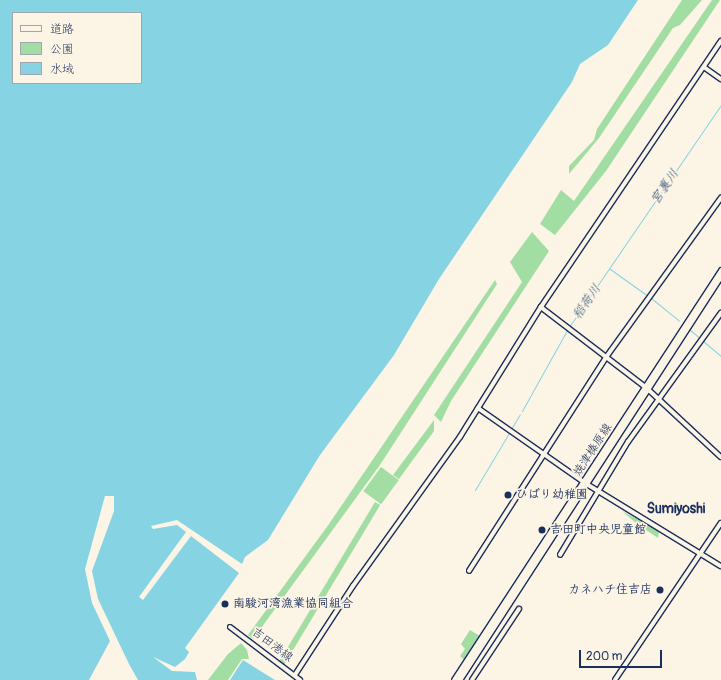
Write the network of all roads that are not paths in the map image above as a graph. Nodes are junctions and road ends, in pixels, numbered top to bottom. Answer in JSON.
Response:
{"nodes":[{"id":1,"x":721,"y":41,"type":"edge"},
{"id":2,"x":704,"y":67,"type":"junction"},
{"id":3,"x":721,"y":79,"type":"edge"},
{"id":4,"x":721,"y":198,"type":"edge"},
{"id":5,"x":721,"y":270,"type":"edge"},
{"id":6,"x":721,"y":275,"type":"edge"},
{"id":7,"x":541,"y":307,"type":"junction"},
{"id":8,"x":721,"y":313,"type":"edge"},
{"id":9,"x":607,"y":356,"type":"junction"},
{"id":10,"x":646,"y":387,"type":"junction"},
{"id":11,"x":660,"y":399,"type":"junction"},
{"id":12,"x":478,"y":408,"type":"junction"},
{"id":13,"x":545,"y":456,"type":"junction"},
{"id":14,"x":721,"y":457,"type":"edge"},
{"id":15,"x":585,"y":483,"type":"junction"},
{"id":16,"x":599,"y":492,"type":"junction"},
{"id":17,"x":721,"y":524,"type":"edge"},
{"id":18,"x":701,"y":554,"type":"junction"},
{"id":19,"x":560,"y":555,"type":"dead end"},
{"id":20,"x":721,"y":566,"type":"edge"},
{"id":21,"x":469,"y":571,"type":"dead end"},
{"id":22,"x":519,"y":609,"type":"dead end"},
{"id":23,"x":230,"y":627,"type":"dead end"},
{"id":24,"x":295,"y":675,"type":"junction"},
{"id":25,"x":300,"y":680,"type":"edge"},
{"id":26,"x":454,"y":680,"type":"edge"},
{"id":27,"x":459,"y":680,"type":"edge"},
{"id":28,"x":472,"y":680,"type":"edge"},
{"id":29,"x":616,"y":680,"type":"edge"}],
"edges":[{"from":1,"to":2,"type":"street"},
{"from":2,"to":3,"type":"street"},
{"from":2,"to":7,"type":"street"},
{"from":4,"to":9,"type":"street"},
{"from":5,"to":10,"type":"main road","name":"焼津榛原線"},
{"from":6,"to":10,"type":"main road","name":"焼津榛原線"},
{"from":7,"to":9,"type":"street"},
{"from":7,"to":12,"type":"street"},
{"from":8,"to":11,"type":"street"},
{"from":9,"to":10,"type":"street"},
{"from":9,"to":13,"type":"street"},
{"from":10,"to":11,"type":"street"},
{"from":10,"to":15,"type":"main road","name":"焼津榛原線"},
{"from":11,"to":14,"type":"street"},
{"from":11,"to":16,"type":"street"},
{"from":12,"to":13,"type":"street"},
{"from":12,"to":24,"type":"street"},
{"from":13,"to":15,"type":"street"},
{"from":13,"to":21,"type":"street"},
{"from":15,"to":16,"type":"street"},
{"from":15,"to":26,"type":"main road","name":"焼津榛原線"},
{"from":15,"to":27,"type":"main road","name":"焼津榛原線"},
{"from":16,"to":18,"type":"street"},
{"from":16,"to":19,"type":"street"},
{"from":17,"to":18,"type":"street"},
{"from":18,"to":20,"type":"street"},
{"from":18,"to":29,"type":"street"},
{"from":22,"to":28,"type":"street"},
{"from":23,"to":24,"type":"main road","name":"吉田港線"},
{"from":24,"to":25,"type":"main road","name":"吉田港線"}]}
